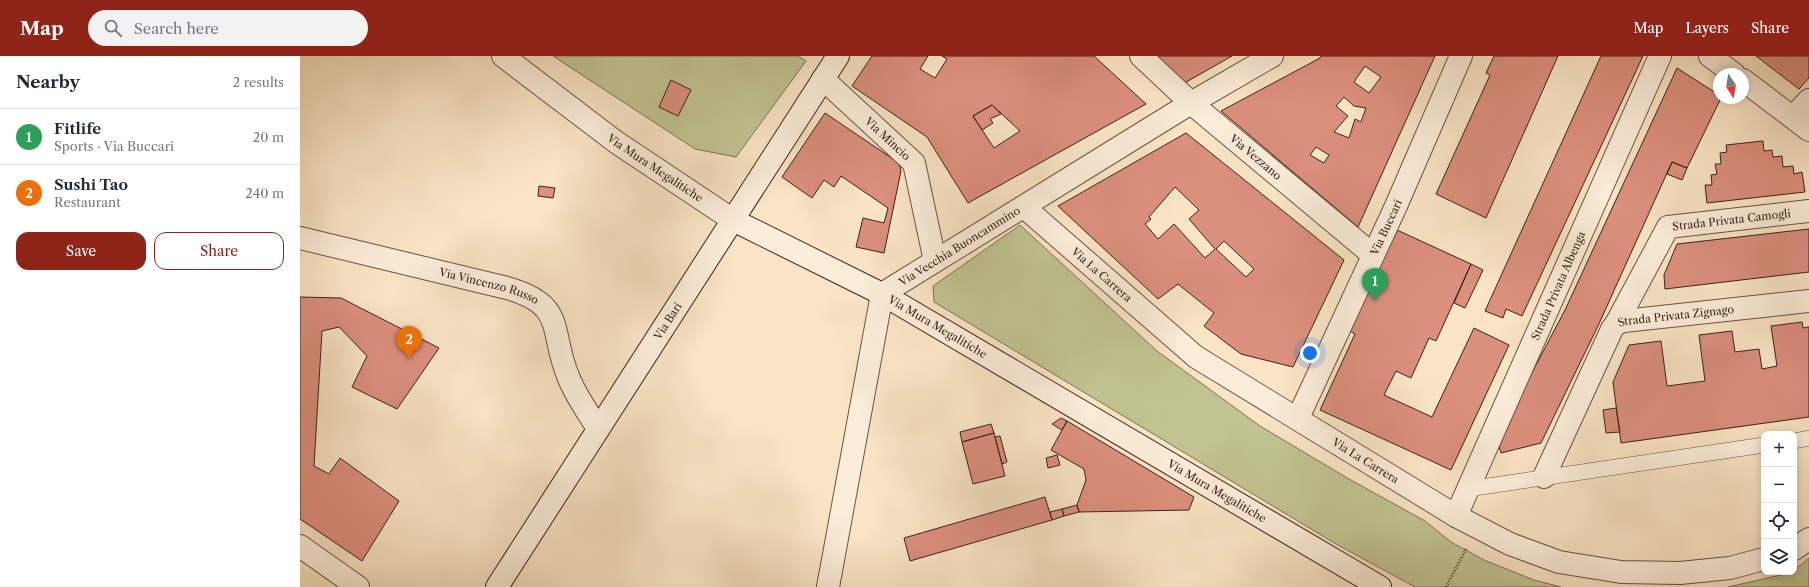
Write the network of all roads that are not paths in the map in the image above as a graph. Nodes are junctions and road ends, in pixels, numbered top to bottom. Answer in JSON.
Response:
{"nodes":[{"id":1,"x":503,"y":56,"type":"edge"},
{"id":2,"x":838,"y":56,"type":"edge"},
{"id":3,"x":1141,"y":56,"type":"edge"},
{"id":4,"x":1461,"y":56,"type":"edge"},
{"id":5,"x":1660,"y":56,"type":"edge"},
{"id":6,"x":1710,"y":56,"type":"edge"},
{"id":7,"x":1265,"y":58,"type":"edge"},
{"id":8,"x":1726,"y":68,"type":"edge"},
{"id":9,"x":823,"y":79,"type":"junction"},
{"id":10,"x":1749,"y":84,"type":"edge"},
{"id":11,"x":1809,"y":100,"type":"edge"},
{"id":12,"x":1191,"y":103,"type":"junction"},
{"id":13,"x":1801,"y":123,"type":"edge"},
{"id":14,"x":1024,"y":207,"type":"junction"},
{"id":15,"x":1809,"y":211,"type":"edge"},
{"id":16,"x":733,"y":220,"type":"junction"},
{"id":17,"x":300,"y":238,"type":"edge"},
{"id":18,"x":1373,"y":255,"type":"junction"},
{"id":19,"x":935,"y":261,"type":"junction"},
{"id":20,"x":882,"y":294,"type":"junction"},
{"id":21,"x":1809,"y":301,"type":"edge"},
{"id":22,"x":1616,"y":324,"type":"junction"},
{"id":23,"x":1298,"y":418,"type":"junction"},
{"id":24,"x":598,"y":429,"type":"junction"},
{"id":25,"x":1809,"y":438,"type":"edge"},
{"id":26,"x":1797,"y":440,"type":"edge"},
{"id":27,"x":1761,"y":445,"type":"edge"},
{"id":28,"x":1544,"y":477,"type":"junction"},
{"id":29,"x":1468,"y":489,"type":"junction"},
{"id":30,"x":1456,"y":516,"type":"junction"},
{"id":31,"x":1809,"y":539,"type":"edge"},
{"id":32,"x":300,"y":546,"type":"edge"},
{"id":33,"x":1797,"y":547,"type":"edge"},
{"id":34,"x":1761,"y":560,"type":"edge"},
{"id":35,"x":358,"y":587,"type":"edge"},
{"id":36,"x":497,"y":587,"type":"edge"},
{"id":37,"x":828,"y":587,"type":"edge"},
{"id":38,"x":1380,"y":587,"type":"edge"}],
"edges":[{"from":1,"to":16,"type":"street","name":"Via Mura Megalitiche"},
{"from":2,"to":9,"type":"street","name":"Via Bari"},
{"from":3,"to":12,"type":"street","name":"Via Vezzano"},
{"from":4,"to":18,"type":"street","name":"Via Buccari"},
{"from":5,"to":29,"type":"street","name":"Strada Privata Albenga"},
{"from":6,"to":8,"type":"street"},
{"from":7,"to":12,"type":"street","name":"Via Vecchia Buoncammino"},
{"from":9,"to":16,"type":"street","name":"Via Bari"},
{"from":9,"to":19,"type":"street","name":"Via Mincio"},
{"from":10,"to":13,"type":"street"},
{"from":11,"to":13,"type":"street"},
{"from":12,"to":14,"type":"street","name":"Via Vecchia Buoncammino"},
{"from":12,"to":18,"type":"street","name":"Via Vezzano"},
{"from":14,"to":19,"type":"street","name":"Via Vecchia Buoncammino"},
{"from":14,"to":23,"type":"street","name":"Via La Carrera"},
{"from":15,"to":22,"type":"street","name":"Strada Privata Camogli"},
{"from":16,"to":20,"type":"street","name":"Via Mura Megalitiche"},
{"from":16,"to":24,"type":"street","name":"Via Bari"},
{"from":17,"to":24,"type":"street","name":"Via Vincenzo Russo"},
{"from":18,"to":23,"type":"street","name":"Via Buccari"},
{"from":19,"to":20,"type":"street","name":"Via Vecchia Buoncammino"},
{"from":20,"to":37,"type":"street"},
{"from":20,"to":38,"type":"street","name":"Via Mura Megalitiche"},
{"from":21,"to":22,"type":"street","name":"Strada Privata Zignago"},
{"from":22,"to":28,"type":"street","name":"Strada Privata Zignago"},
{"from":23,"to":30,"type":"street","name":"Via La Carrera"},
{"from":24,"to":36,"type":"street","name":"Via Bari"},
{"from":25,"to":26,"type":"lane"},
{"from":27,"to":28,"type":"lane"},
{"from":28,"to":29,"type":"lane"},
{"from":29,"to":30,"type":"street","name":"Strada Privata Albenga"},
{"from":30,"to":34,"type":"street","name":"Via La Carrera"},
{"from":31,"to":33,"type":"street"},
{"from":32,"to":35,"type":"street"}]}
